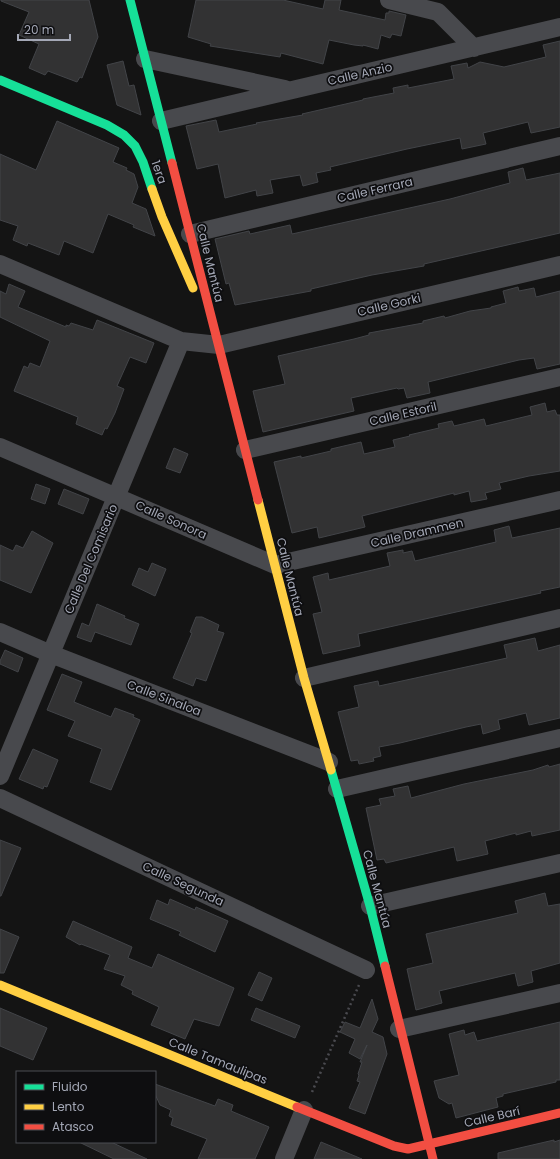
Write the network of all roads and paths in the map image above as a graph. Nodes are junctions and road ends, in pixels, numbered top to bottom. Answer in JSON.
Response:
{"nodes":[{"id":1,"x":130,"y":0,"type":"edge"},
{"id":2,"x":388,"y":0,"type":"edge"},
{"id":3,"x":560,"y":27,"type":"edge"},
{"id":4,"x":474,"y":48,"type":"junction"},
{"id":5,"x":145,"y":59,"type":"junction"},
{"id":6,"x":0,"y":80,"type":"edge"},
{"id":7,"x":290,"y":90,"type":"junction"},
{"id":8,"x":161,"y":121,"type":"junction"},
{"id":9,"x":560,"y":146,"type":"edge"},
{"id":10,"x":190,"y":234,"type":"junction"},
{"id":11,"x":0,"y":264,"type":"edge"},
{"id":12,"x":560,"y":265,"type":"edge"},
{"id":13,"x":181,"y":341,"type":"junction"},
{"id":14,"x":219,"y":345,"type":"junction"},
{"id":15,"x":560,"y":378,"type":"edge"},
{"id":16,"x":0,"y":446,"type":"edge"},
{"id":17,"x":245,"y":450,"type":"junction"},
{"id":18,"x":117,"y":496,"type":"junction"},
{"id":19,"x":560,"y":500,"type":"edge"},
{"id":20,"x":275,"y":565,"type":"junction"},
{"id":21,"x":560,"y":618,"type":"edge"},
{"id":22,"x":0,"y":632,"type":"edge"},
{"id":23,"x":51,"y":654,"type":"junction"},
{"id":24,"x":304,"y":678,"type":"junction"},
{"id":25,"x":560,"y":738,"type":"edge"},
{"id":26,"x":329,"y":762,"type":"junction"},
{"id":27,"x":0,"y":776,"type":"edge"},
{"id":28,"x":337,"y":789,"type":"junction"},
{"id":29,"x":0,"y":798,"type":"edge"},
{"id":30,"x":560,"y":863,"type":"edge"},
{"id":31,"x":370,"y":906,"type":"junction"},
{"id":32,"x":366,"y":970,"type":"joint"},
{"id":33,"x":0,"y":985,"type":"edge"},
{"id":34,"x":560,"y":993,"type":"edge"},
{"id":35,"x":399,"y":1029,"type":"junction"},
{"id":36,"x":304,"y":1110,"type":"junction"},
{"id":37,"x":560,"y":1113,"type":"edge"},
{"id":38,"x":429,"y":1144,"type":"junction"},
{"id":39,"x":284,"y":1159,"type":"edge"},
{"id":40,"x":432,"y":1159,"type":"edge"}],
"edges":[{"from":1,"to":5,"type":"street","name":"Calle Mantúa"},
{"from":2,"to":4,"type":"street"},
{"from":3,"to":4,"type":"street","name":"Calle Anzio"},
{"from":4,"to":7,"type":"street","name":"Calle Anzio"},
{"from":5,"to":7,"type":"street"},
{"from":5,"to":8,"type":"street","name":"Calle Mantúa"},
{"from":6,"to":14,"type":"street","name":"1era"},
{"from":7,"to":8,"type":"street","name":"Calle Anzio"},
{"from":8,"to":10,"type":"street","name":"Calle Mantúa"},
{"from":9,"to":10,"type":"street","name":"Calle Ferrara"},
{"from":10,"to":14,"type":"street","name":"Calle Mantúa"},
{"from":11,"to":13,"type":"street","name":"Calle Gorki"},
{"from":12,"to":14,"type":"street","name":"Calle Gorki"},
{"from":13,"to":14,"type":"street","name":"Calle Gorki"},
{"from":13,"to":18,"type":"street","name":"Calle Del Comisario"},
{"from":14,"to":17,"type":"street","name":"Calle Mantúa"},
{"from":15,"to":17,"type":"street","name":"Calle Estoril"},
{"from":16,"to":18,"type":"street","name":"Calle Sonora"},
{"from":17,"to":20,"type":"street","name":"Calle Mantúa"},
{"from":18,"to":20,"type":"street","name":"Calle Sonora"},
{"from":18,"to":23,"type":"street","name":"Calle Del Comisario"},
{"from":19,"to":20,"type":"street","name":"Calle Drammen"},
{"from":20,"to":24,"type":"street","name":"Calle Mantúa"},
{"from":21,"to":24,"type":"street"},
{"from":22,"to":23,"type":"street","name":"Calle Sinaloa"},
{"from":23,"to":26,"type":"street","name":"Calle Sinaloa"},
{"from":23,"to":27,"type":"street","name":"Calle Del Comisario"},
{"from":24,"to":26,"type":"street","name":"Calle Mantúa"},
{"from":25,"to":28,"type":"street"},
{"from":26,"to":28,"type":"street","name":"Calle Mantúa"},
{"from":28,"to":31,"type":"street","name":"Calle Mantúa"},
{"from":29,"to":32,"type":"street","name":"Calle Segunda"},
{"from":30,"to":31,"type":"street"},
{"from":31,"to":35,"type":"street","name":"Calle Mantúa"},
{"from":32,"to":36,"type":"path"},
{"from":33,"to":36,"type":"street","name":"Calle Tamaulipas"},
{"from":34,"to":35,"type":"street"},
{"from":35,"to":38,"type":"street","name":"Calle Mantúa"},
{"from":36,"to":38,"type":"street","name":"Calle Tamaulipas"},
{"from":36,"to":39,"type":"street"},
{"from":37,"to":38,"type":"street","name":"Calle Barí"},
{"from":38,"to":40,"type":"street","name":"Calle Mantúa"}]}
